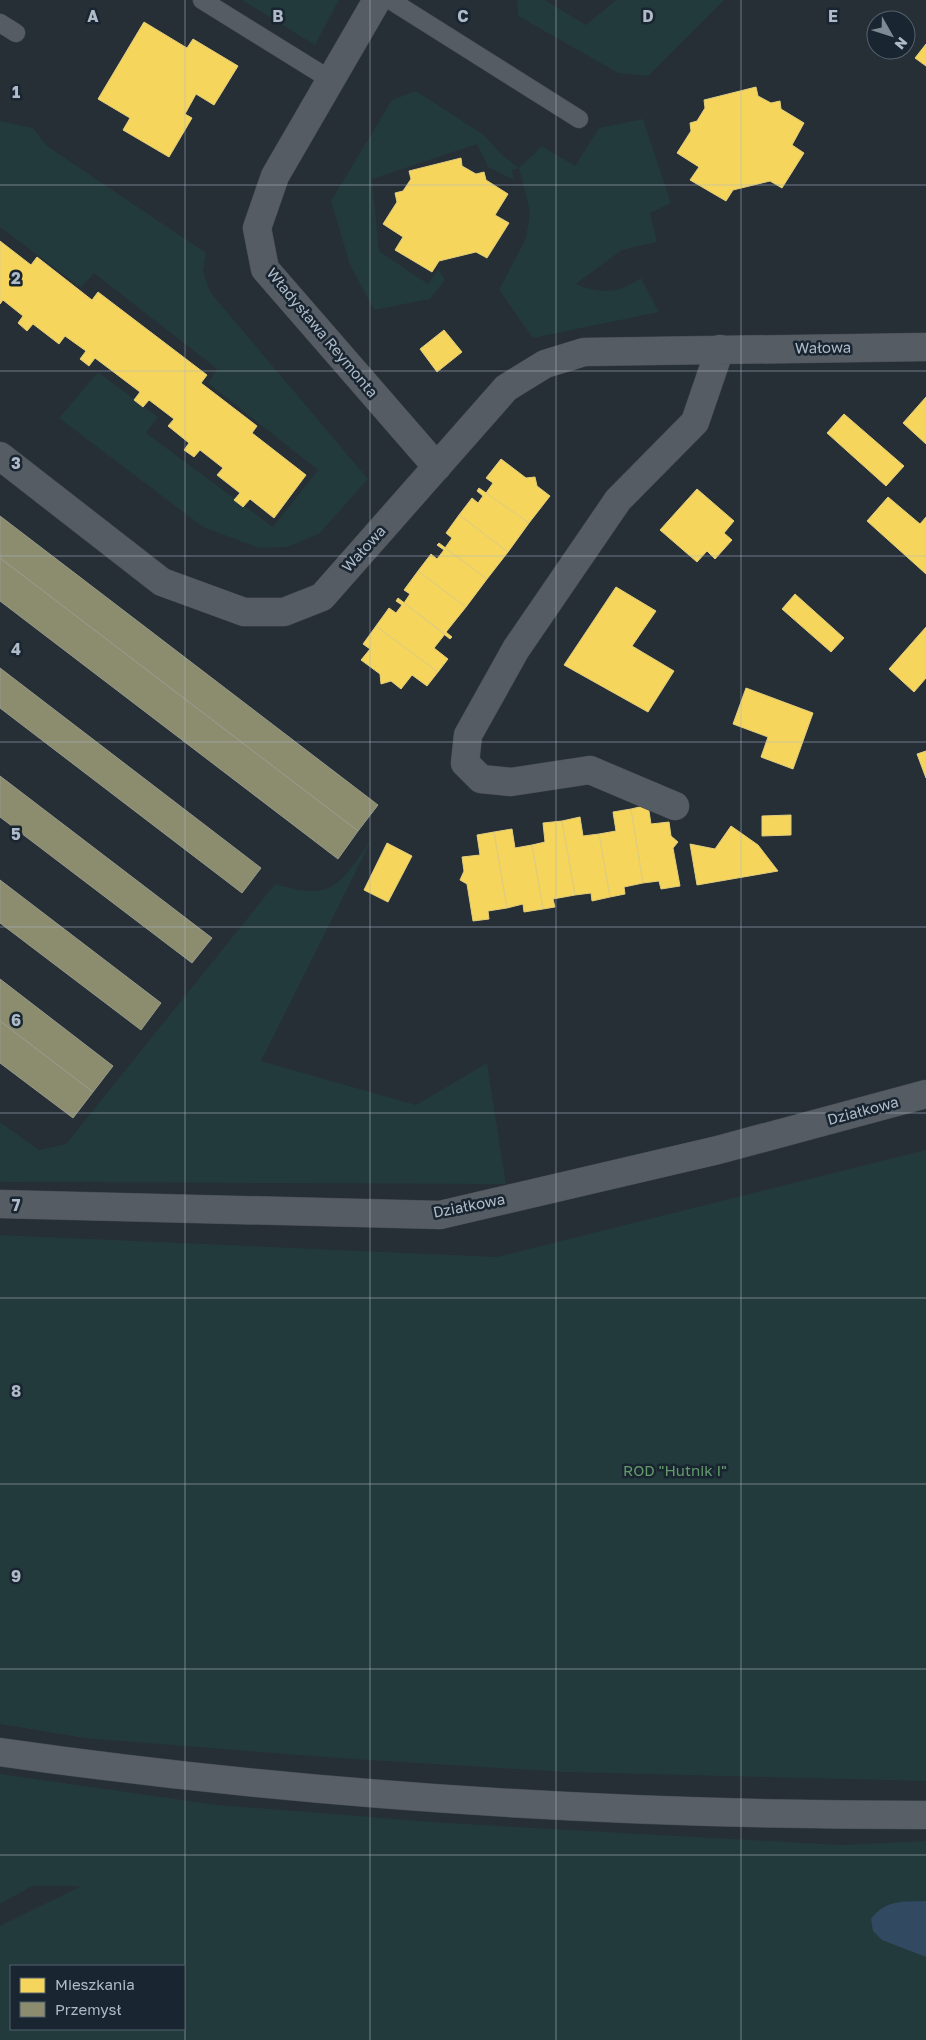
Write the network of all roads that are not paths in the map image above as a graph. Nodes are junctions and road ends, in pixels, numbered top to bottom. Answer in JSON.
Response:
{"nodes":[{"id":1,"x":202,"y":0,"type":"edge"},
{"id":2,"x":377,"y":0,"type":"edge"},
{"id":3,"x":390,"y":0,"type":"edge"},
{"id":4,"x":0,"y":24,"type":"edge"},
{"id":5,"x":16,"y":33,"type":"dead end"},
{"id":6,"x":330,"y":80,"type":"junction"},
{"id":7,"x":578,"y":119,"type":"dead end"},
{"id":8,"x":926,"y":347,"type":"edge"},
{"id":9,"x":720,"y":349,"type":"junction"},
{"id":10,"x":0,"y":456,"type":"edge"},
{"id":11,"x":437,"y":467,"type":"junction"},
{"id":12,"x":675,"y":806,"type":"dead end"},
{"id":13,"x":926,"y":1094,"type":"edge"},
{"id":14,"x":0,"y":1204,"type":"edge"},
{"id":15,"x":0,"y":1752,"type":"edge"},
{"id":16,"x":926,"y":1815,"type":"edge"}],
"edges":[{"from":1,"to":6,"type":"lane"},
{"from":2,"to":6,"type":"street","name":"Władysława Reymonta"},
{"from":3,"to":7,"type":"lane"},
{"from":4,"to":5,"type":"lane"},
{"from":6,"to":11,"type":"street","name":"Władysława Reymonta"},
{"from":8,"to":9,"type":"street","name":"Wałowa"},
{"from":9,"to":11,"type":"street","name":"Wałowa"},
{"from":9,"to":12,"type":"street"},
{"from":10,"to":11,"type":"street","name":"Wałowa"},
{"from":13,"to":14,"type":"street","name":"Działkowa"},
{"from":15,"to":16,"type":"main road"}]}
